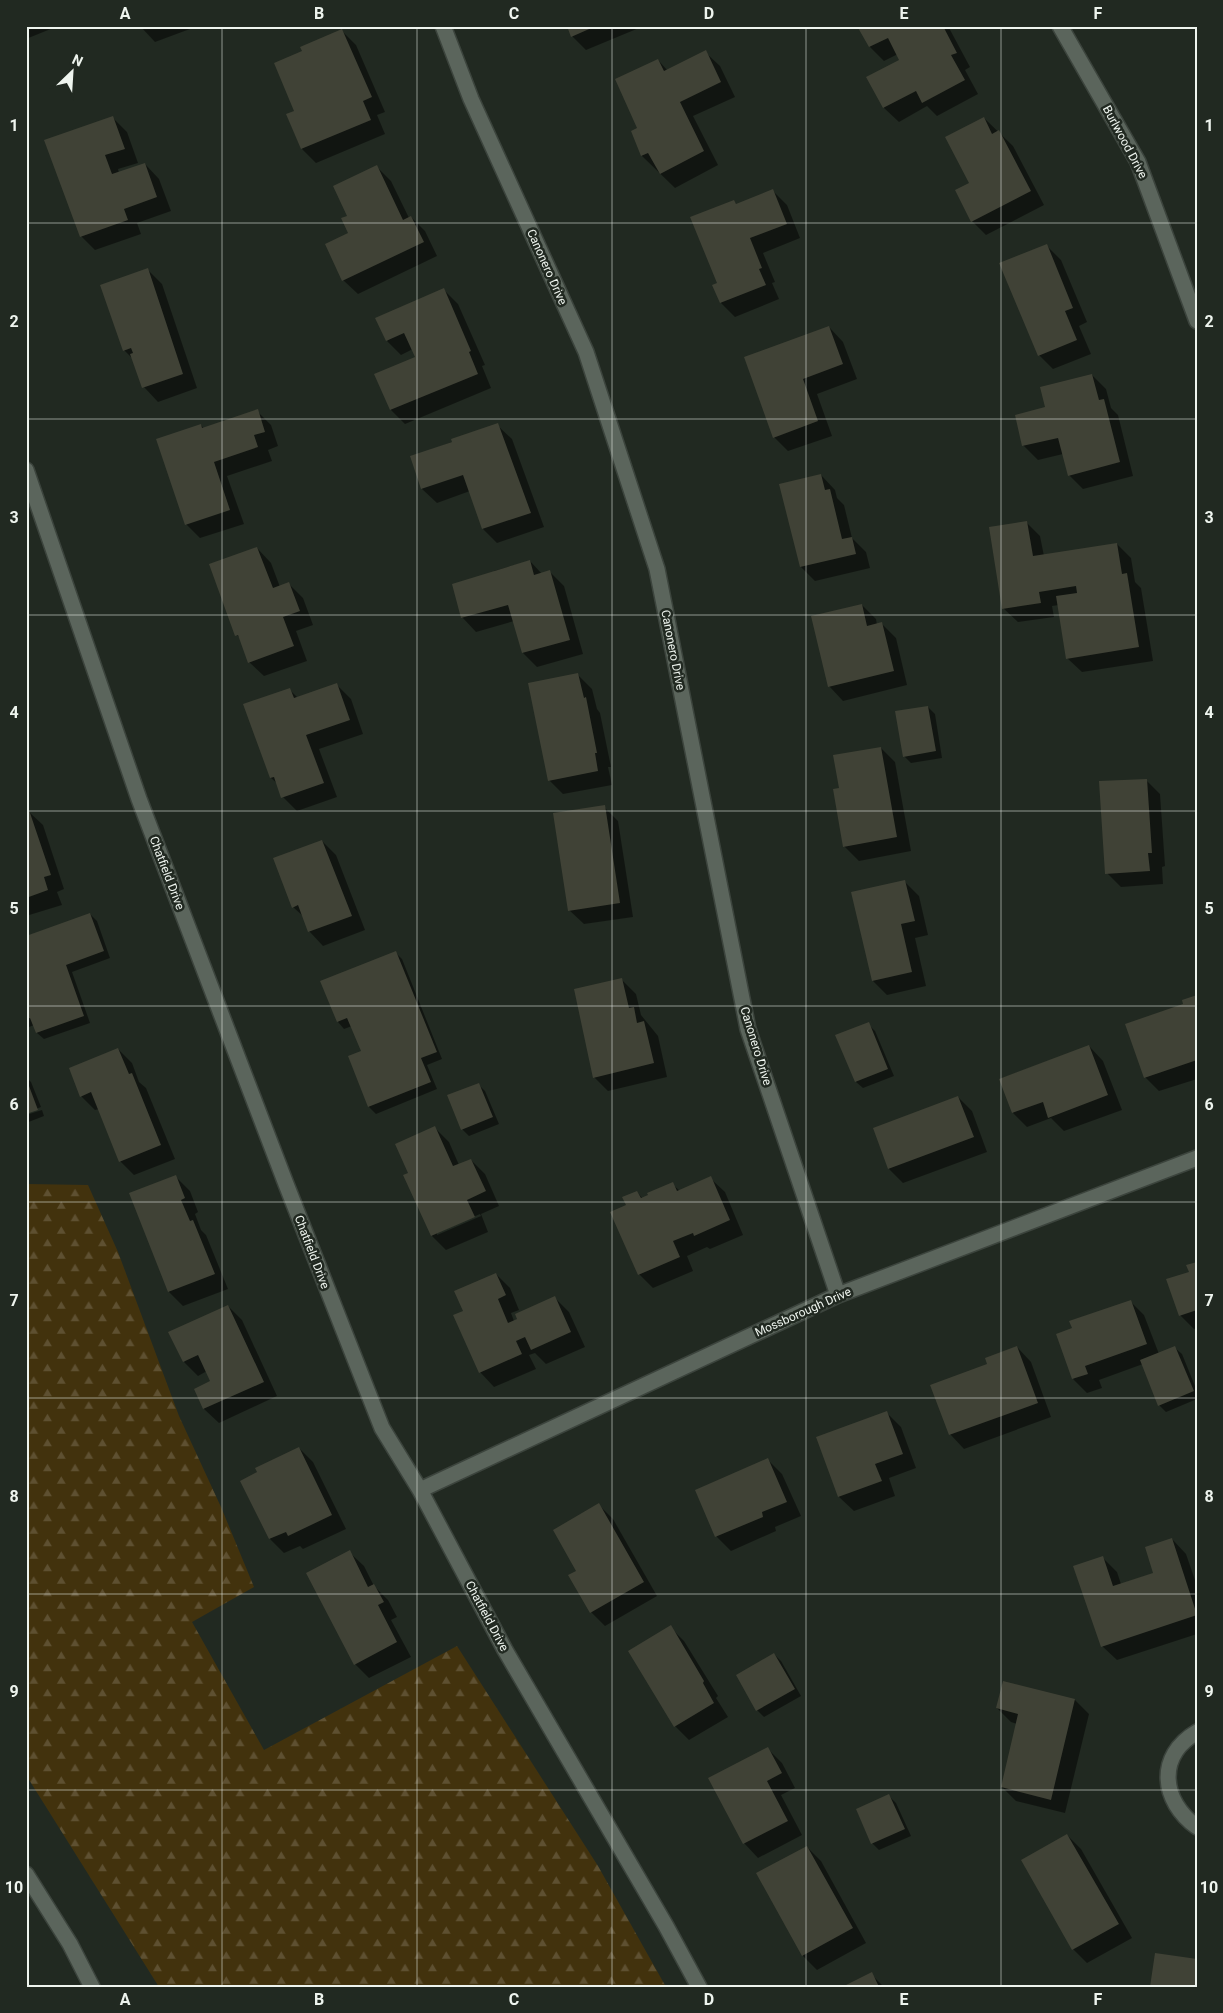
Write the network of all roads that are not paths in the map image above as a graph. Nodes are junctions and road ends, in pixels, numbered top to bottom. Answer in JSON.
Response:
{"nodes":[{"id":1,"x":443,"y":26,"type":"edge"},
{"id":2,"x":1060,"y":26,"type":"edge"},
{"id":3,"x":1197,"y":321,"type":"edge"},
{"id":4,"x":26,"y":470,"type":"edge"},
{"id":5,"x":1197,"y":1158,"type":"edge"},
{"id":6,"x":838,"y":1295,"type":"junction"},
{"id":7,"x":420,"y":1490,"type":"junction"},
{"id":8,"x":1197,"y":1732,"type":"edge"},
{"id":9,"x":1197,"y":1827,"type":"edge"},
{"id":10,"x":26,"y":1874,"type":"edge"},
{"id":11,"x":92,"y":1987,"type":"edge"},
{"id":12,"x":699,"y":1987,"type":"edge"}],
"edges":[{"from":1,"to":6,"type":"street","name":"Canonero Drive"},
{"from":2,"to":3,"type":"street","name":"Burlwood Drive"},
{"from":4,"to":7,"type":"street","name":"Chatfield Drive"},
{"from":5,"to":6,"type":"street","name":"Mossborough Drive"},
{"from":6,"to":7,"type":"street","name":"Mossborough Drive"},
{"from":7,"to":12,"type":"street","name":"Chatfield Drive"},
{"from":8,"to":9,"type":"street"},
{"from":10,"to":11,"type":"street"}]}
